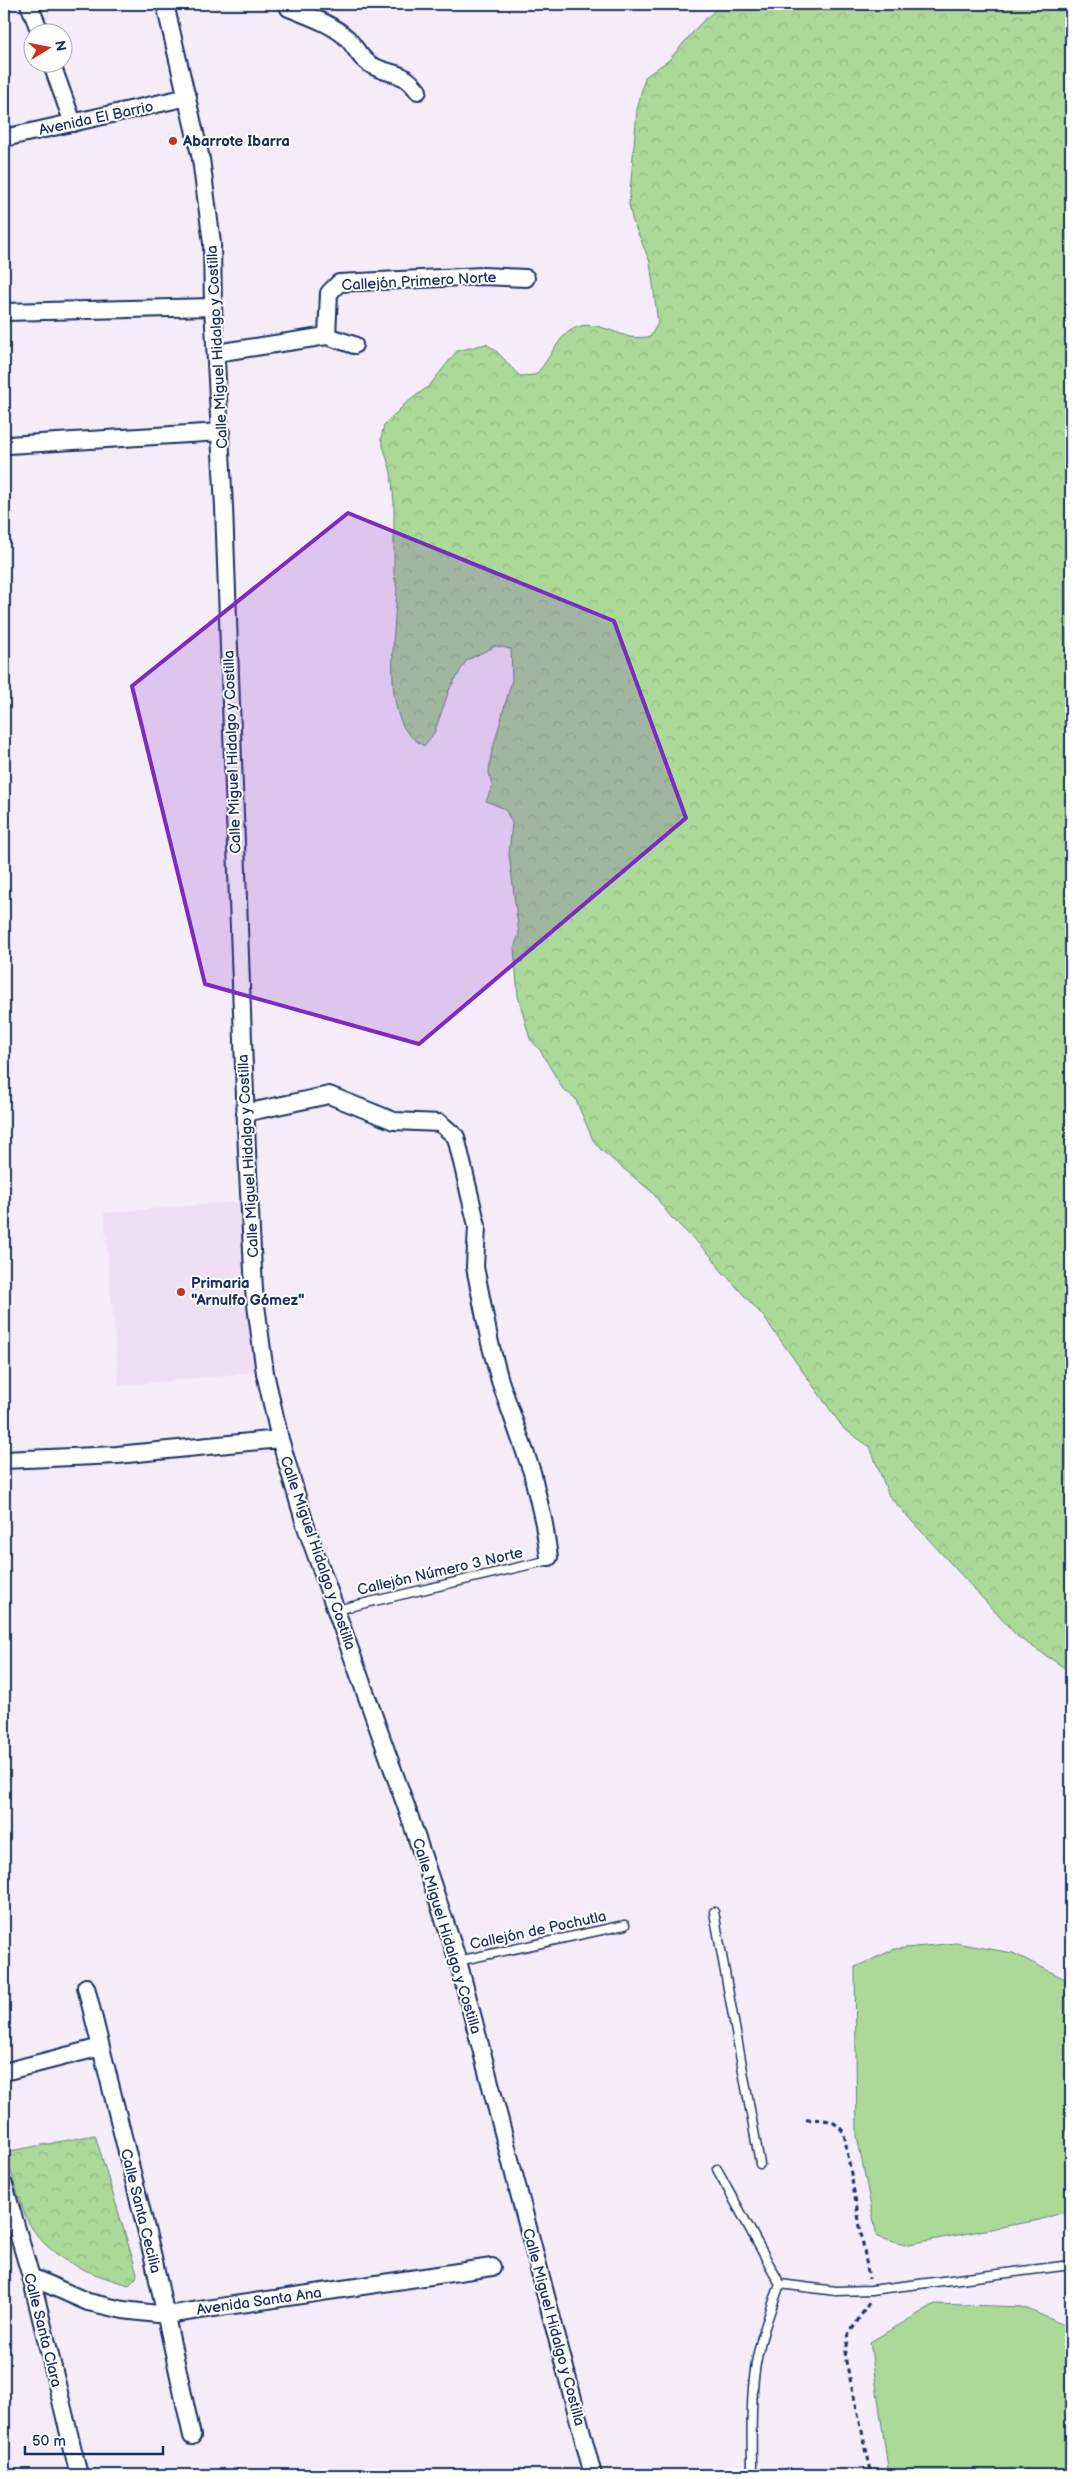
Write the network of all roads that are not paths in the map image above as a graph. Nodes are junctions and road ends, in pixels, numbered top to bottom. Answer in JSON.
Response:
{"nodes":[{"id":1,"x":29,"y":4,"type":"edge"},
{"id":2,"x":165,"y":4,"type":"edge"},
{"id":3,"x":288,"y":6,"type":"edge"},
{"id":4,"x":36,"y":22,"type":"edge"},
{"id":5,"x":55,"y":72,"type":"edge"},
{"id":6,"x":418,"y":91,"type":"dead end"},
{"id":7,"x":188,"y":97,"type":"junction"},
{"id":8,"x":73,"y":123,"type":"junction"},
{"id":9,"x":4,"y":138,"type":"edge"},
{"id":10,"x":526,"y":278,"type":"dead end"},
{"id":11,"x":213,"y":307,"type":"junction"},
{"id":12,"x":4,"y":312,"type":"edge"},
{"id":13,"x":327,"y":336,"type":"junction"},
{"id":14,"x":354,"y":345,"type":"dead end"},
{"id":15,"x":216,"y":353,"type":"junction"},
{"id":16,"x":221,"y":432,"type":"junction"},
{"id":17,"x":8,"y":445,"type":"dead end"},
{"id":18,"x":245,"y":1113,"type":"junction"},
{"id":19,"x":280,"y":1439,"type":"junction"},
{"id":20,"x":4,"y":1460,"type":"edge"},
{"id":21,"x":549,"y":1557,"type":"joint"},
{"id":22,"x":336,"y":1610,"type":"junction"},
{"id":23,"x":714,"y":1912,"type":"dead end"},
{"id":24,"x":625,"y":1925,"type":"dead end"},
{"id":25,"x":458,"y":1961,"type":"junction"},
{"id":26,"x":86,"y":1987,"type":"dead end"},
{"id":27,"x":101,"y":2047,"type":"junction"},
{"id":28,"x":4,"y":2072,"type":"edge"},
{"id":29,"x":760,"y":2164,"type":"dead end"},
{"id":30,"x":717,"y":2170,"type":"dead end"},
{"id":31,"x":5,"y":2196,"type":"edge"},
{"id":32,"x":9,"y":2223,"type":"edge"},
{"id":33,"x":1071,"y":2265,"type":"edge"},
{"id":34,"x":492,"y":2267,"type":"dead end"},
{"id":35,"x":31,"y":2278,"type":"junction"},
{"id":36,"x":780,"y":2284,"type":"junction"},
{"id":37,"x":166,"y":2315,"type":"junction"},
{"id":38,"x":192,"y":2436,"type":"dead end"},
{"id":39,"x":79,"y":2475,"type":"edge"},
{"id":40,"x":593,"y":2475,"type":"edge"},
{"id":41,"x":752,"y":2475,"type":"edge"}],
"edges":[{"from":1,"to":4,"type":"street"},
{"from":2,"to":7,"type":"street","name":"Calle Miguel Hidalgo y Costilla"},
{"from":3,"to":6,"type":"street"},
{"from":5,"to":8,"type":"street"},
{"from":7,"to":8,"type":"street","name":"Avenida El Barrio"},
{"from":7,"to":11,"type":"street","name":"Calle Miguel Hidalgo y Costilla"},
{"from":8,"to":9,"type":"street","name":"Avenida El Barrio"},
{"from":10,"to":13,"type":"street","name":"Callejón Primero Norte"},
{"from":11,"to":12,"type":"street"},
{"from":11,"to":15,"type":"street","name":"Calle Miguel Hidalgo y Costilla"},
{"from":13,"to":14,"type":"street"},
{"from":13,"to":15,"type":"street"},
{"from":15,"to":16,"type":"street","name":"Calle Miguel Hidalgo y Costilla"},
{"from":16,"to":17,"type":"street"},
{"from":16,"to":18,"type":"street","name":"Calle Miguel Hidalgo y Costilla"},
{"from":18,"to":19,"type":"street","name":"Calle Miguel Hidalgo y Costilla"},
{"from":18,"to":21,"type":"street"},
{"from":19,"to":20,"type":"street"},
{"from":19,"to":22,"type":"street","name":"Calle Miguel Hidalgo y Costilla"},
{"from":21,"to":22,"type":"lane","name":"Callejón Número 3 Norte"},
{"from":22,"to":25,"type":"street","name":"Calle Miguel Hidalgo y Costilla"},
{"from":23,"to":29,"type":"lane"},
{"from":24,"to":25,"type":"lane","name":"Callejón de Pochutla"},
{"from":25,"to":40,"type":"street","name":"Calle Miguel Hidalgo y Costilla"},
{"from":26,"to":27,"type":"street","name":"Calle Santa Cecilia"},
{"from":27,"to":28,"type":"street"},
{"from":27,"to":37,"type":"street","name":"Calle Santa Cecilia"},
{"from":30,"to":36,"type":"lane"},
{"from":31,"to":32,"type":"street","name":"Calle Santa Clara"},
{"from":32,"to":35,"type":"street","name":"Calle Santa Clara"},
{"from":33,"to":36,"type":"lane"},
{"from":34,"to":37,"type":"street","name":"Avenida Santa Ana"},
{"from":35,"to":37,"type":"street","name":"Avenida Santa Ana"},
{"from":35,"to":39,"type":"street","name":"Calle Santa Clara"},
{"from":36,"to":41,"type":"lane"},
{"from":37,"to":38,"type":"street","name":"Calle Santa Cecilia"}]}
